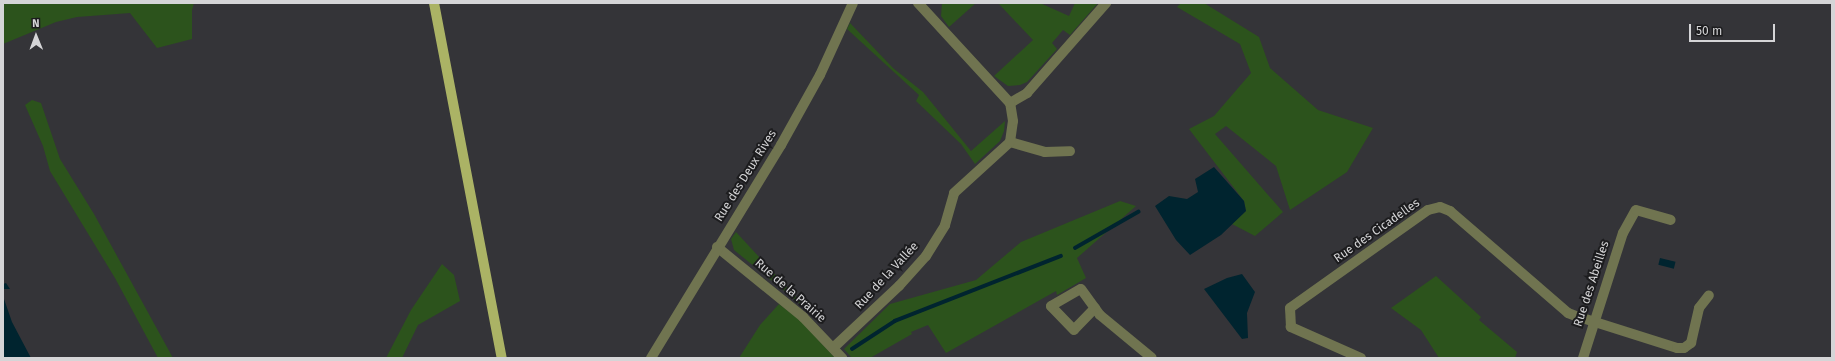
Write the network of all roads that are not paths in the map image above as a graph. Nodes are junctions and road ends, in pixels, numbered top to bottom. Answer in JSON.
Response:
{"nodes":[{"id":1,"x":434,"y":3,"type":"edge"},
{"id":2,"x":853,"y":3,"type":"edge"},
{"id":3,"x":918,"y":3,"type":"edge"},
{"id":4,"x":932,"y":3,"type":"edge"},
{"id":5,"x":1106,"y":3,"type":"edge"},
{"id":6,"x":925,"y":11,"type":"junction"},
{"id":7,"x":1010,"y":103,"type":"junction"},
{"id":8,"x":1010,"y":142,"type":"junction"},
{"id":9,"x":1070,"y":151,"type":"dead end"},
{"id":10,"x":1671,"y":220,"type":"dead end"},
{"id":11,"x":717,"y":247,"type":"junction"},
{"id":12,"x":1709,"y":295,"type":"dead end"},
{"id":13,"x":1095,"y":308,"type":"dead end"},
{"id":14,"x":1594,"y":321,"type":"junction"},
{"id":15,"x":833,"y":348,"type":"junction"},
{"id":16,"x":502,"y":358,"type":"edge"},
{"id":17,"x":651,"y":358,"type":"edge"},
{"id":18,"x":842,"y":358,"type":"edge"},
{"id":19,"x":1152,"y":358,"type":"edge"},
{"id":20,"x":1361,"y":358,"type":"edge"},
{"id":21,"x":1582,"y":358,"type":"edge"}],
"edges":[{"from":1,"to":16,"type":"main road"},
{"from":2,"to":11,"type":"street","name":"Rue des Deux Rives"},
{"from":3,"to":6,"type":"street"},
{"from":4,"to":6,"type":"street"},
{"from":5,"to":7,"type":"street"},
{"from":6,"to":7,"type":"street"},
{"from":7,"to":8,"type":"street"},
{"from":8,"to":9,"type":"street"},
{"from":8,"to":15,"type":"street","name":"Rue de la Vallée"},
{"from":10,"to":14,"type":"street","name":"Rue des Abeilles"},
{"from":11,"to":15,"type":"street","name":"Rue de la Prairie"},
{"from":11,"to":17,"type":"street","name":"Rue des Deux Rives"},
{"from":12,"to":14,"type":"street"},
{"from":13,"to":19,"type":"street"},
{"from":14,"to":20,"type":"street","name":"Rue des Cicadelles"},
{"from":14,"to":21,"type":"street","name":"Rue des Abeilles"},
{"from":15,"to":18,"type":"street","name":"Rue de la Prairie"}]}
